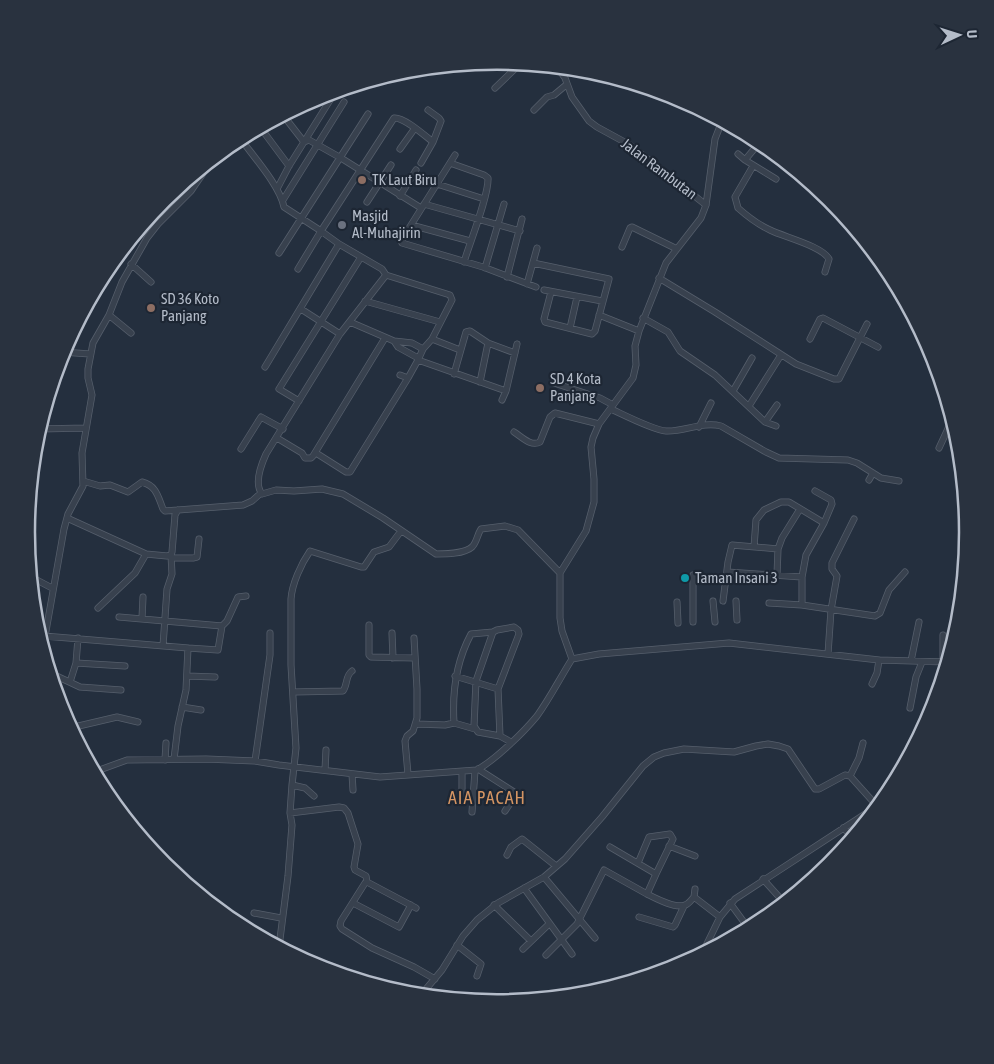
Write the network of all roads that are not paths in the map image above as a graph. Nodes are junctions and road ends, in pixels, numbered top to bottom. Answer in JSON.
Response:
{"nodes":[{"id":1,"x":513,"y":71,"type":"edge"},
{"id":2,"x":562,"y":75,"type":"edge"},
{"id":3,"x":566,"y":85,"type":"junction"},
{"id":4,"x":494,"y":88,"type":"dead end"},
{"id":5,"x":329,"y":102,"type":"edge"},
{"id":6,"x":344,"y":102,"type":"dead end"},
{"id":7,"x":428,"y":110,"type":"dead end"},
{"id":8,"x":534,"y":110,"type":"dead end"},
{"id":9,"x":368,"y":114,"type":"dead end"},
{"id":10,"x":287,"y":121,"type":"edge"},
{"id":11,"x":415,"y":128,"type":"junction"},
{"id":12,"x":719,"y":128,"type":"edge"},
{"id":13,"x":264,"y":133,"type":"edge"},
{"id":14,"x":304,"y":142,"type":"junction"},
{"id":15,"x":433,"y":142,"type":"junction"},
{"id":16,"x":245,"y":145,"type":"edge"},
{"id":17,"x":318,"y":145,"type":"junction"},
{"id":18,"x":755,"y":148,"type":"edge"},
{"id":19,"x":400,"y":149,"type":"dead end"},
{"id":20,"x":738,"y":154,"type":"dead end"},
{"id":21,"x":455,"y":155,"type":"dead end"},
{"id":22,"x":340,"y":158,"type":"junction"},
{"id":23,"x":745,"y":160,"type":"junction"},
{"id":24,"x":421,"y":162,"type":"dead end"},
{"id":25,"x":450,"y":163,"type":"junction"},
{"id":26,"x":391,"y":165,"type":"dead end"},
{"id":27,"x":289,"y":166,"type":"junction"},
{"id":28,"x":753,"y":166,"type":"junction"},
{"id":29,"x":359,"y":170,"type":"junction"},
{"id":30,"x":416,"y":170,"type":"dead end"},
{"id":31,"x":199,"y":179,"type":"edge"},
{"id":32,"x":776,"y":179,"type":"dead end"},
{"id":33,"x":380,"y":183,"type":"junction"},
{"id":34,"x":437,"y":184,"type":"junction"},
{"id":35,"x":277,"y":189,"type":"junction"},
{"id":36,"x":400,"y":196,"type":"junction"},
{"id":37,"x":484,"y":198,"type":"junction"},
{"id":38,"x":283,"y":200,"type":"junction"},
{"id":39,"x":367,"y":202,"type":"dead end"},
{"id":40,"x":504,"y":204,"type":"dead end"},
{"id":41,"x":706,"y":204,"type":"junction"},
{"id":42,"x":422,"y":206,"type":"junction"},
{"id":43,"x":301,"y":218,"type":"junction"},
{"id":44,"x":477,"y":219,"type":"junction"},
{"id":45,"x":522,"y":219,"type":"dead end"},
{"id":46,"x":411,"y":225,"type":"junction"},
{"id":47,"x":498,"y":225,"type":"junction"},
{"id":48,"x":321,"y":231,"type":"junction"},
{"id":49,"x":520,"y":231,"type":"junction"},
{"id":50,"x":470,"y":241,"type":"junction"},
{"id":51,"x":339,"y":244,"type":"junction"},
{"id":52,"x":622,"y":247,"type":"dead end"},
{"id":53,"x":537,"y":248,"type":"dead end"},
{"id":54,"x":678,"y":249,"type":"junction"},
{"id":55,"x":279,"y":253,"type":"dead end"},
{"id":56,"x":361,"y":257,"type":"junction"},
{"id":57,"x":464,"y":262,"type":"junction"},
{"id":58,"x":533,"y":263,"type":"junction"},
{"id":59,"x":131,"y":264,"type":"junction"},
{"id":60,"x":485,"y":268,"type":"junction"},
{"id":61,"x":298,"y":269,"type":"dead end"},
{"id":62,"x":825,"y":272,"type":"dead end"},
{"id":63,"x":386,"y":275,"type":"junction"},
{"id":64,"x":507,"y":277,"type":"junction"},
{"id":65,"x":659,"y":278,"type":"junction"},
{"id":66,"x":151,"y":282,"type":"dead end"},
{"id":67,"x":528,"y":284,"type":"junction"},
{"id":68,"x":536,"y":287,"type":"dead end"},
{"id":69,"x":544,"y":290,"type":"dead end"},
{"id":70,"x":551,"y":292,"type":"junction"},
{"id":71,"x":577,"y":296,"type":"junction"},
{"id":72,"x":365,"y":301,"type":"junction"},
{"id":73,"x":602,"y":301,"type":"junction"},
{"id":74,"x":301,"y":309,"type":"junction"},
{"id":75,"x":109,"y":315,"type":"junction"},
{"id":76,"x":599,"y":316,"type":"junction"},
{"id":77,"x":643,"y":318,"type":"junction"},
{"id":78,"x":321,"y":320,"type":"junction"},
{"id":79,"x":350,"y":322,"type":"junction"},
{"id":80,"x":440,"y":322,"type":"junction"},
{"id":81,"x":867,"y":324,"type":"dead end"},
{"id":82,"x":570,"y":328,"type":"junction"},
{"id":83,"x":638,"y":330,"type":"junction"},
{"id":84,"x":131,"y":333,"type":"dead end"},
{"id":85,"x":340,"y":334,"type":"junction"},
{"id":86,"x":860,"y":337,"type":"junction"},
{"id":87,"x":385,"y":338,"type":"junction"},
{"id":88,"x":432,"y":339,"type":"junction"},
{"id":89,"x":810,"y":339,"type":"dead end"},
{"id":90,"x":394,"y":341,"type":"junction"},
{"id":91,"x":488,"y":342,"type":"junction"},
{"id":92,"x":517,"y":344,"type":"dead end"},
{"id":93,"x":878,"y":347,"type":"dead end"},
{"id":94,"x":423,"y":349,"type":"junction"},
{"id":95,"x":460,"y":350,"type":"junction"},
{"id":96,"x":515,"y":352,"type":"junction"},
{"id":97,"x":71,"y":353,"type":"edge"},
{"id":98,"x":90,"y":354,"type":"junction"},
{"id":99,"x":781,"y":355,"type":"junction"},
{"id":100,"x":752,"y":358,"type":"dead end"},
{"id":101,"x":418,"y":359,"type":"junction"},
{"id":102,"x":265,"y":367,"type":"dead end"},
{"id":103,"x":454,"y":374,"type":"junction"},
{"id":104,"x":400,"y":375,"type":"dead end"},
{"id":105,"x":408,"y":378,"type":"junction"},
{"id":106,"x":480,"y":382,"type":"junction"},
{"id":107,"x":554,"y":383,"type":"dead end"},
{"id":108,"x":506,"y":391,"type":"junction"},
{"id":109,"x":733,"y":391,"type":"junction"},
{"id":110,"x":502,"y":400,"type":"dead end"},
{"id":111,"x":299,"y":401,"type":"junction"},
{"id":112,"x":712,"y":403,"type":"dead end"},
{"id":113,"x":777,"y":405,"type":"dead end"},
{"id":114,"x":749,"y":406,"type":"junction"},
{"id":115,"x":612,"y":407,"type":"junction"},
{"id":116,"x":765,"y":422,"type":"junction"},
{"id":117,"x":599,"y":424,"type":"junction"},
{"id":118,"x":776,"y":426,"type":"dead end"},
{"id":119,"x":699,"y":427,"type":"junction"},
{"id":120,"x":86,"y":428,"type":"junction"},
{"id":121,"x":47,"y":429,"type":"edge"},
{"id":122,"x":282,"y":429,"type":"junction"},
{"id":123,"x":947,"y":430,"type":"edge"},
{"id":124,"x":514,"y":432,"type":"dead end"},
{"id":125,"x":277,"y":438,"type":"junction"},
{"id":126,"x":939,"y":448,"type":"dead end"},
{"id":127,"x":241,"y":449,"type":"dead end"},
{"id":128,"x":316,"y":453,"type":"junction"},
{"id":129,"x":873,"y":472,"type":"junction"},
{"id":130,"x":869,"y":480,"type":"dead end"},
{"id":131,"x":84,"y":481,"type":"junction"},
{"id":132,"x":899,"y":481,"type":"dead end"},
{"id":133,"x":815,"y":491,"type":"dead end"},
{"id":134,"x":261,"y":493,"type":"junction"},
{"id":135,"x":800,"y":509,"type":"junction"},
{"id":136,"x":178,"y":510,"type":"junction"},
{"id":137,"x":67,"y":518,"type":"junction"},
{"id":138,"x":854,"y":520,"type":"dead end"},
{"id":139,"x":824,"y":523,"type":"junction"},
{"id":140,"x":401,"y":531,"type":"junction"},
{"id":141,"x":199,"y":539,"type":"dead end"},
{"id":142,"x":754,"y":547,"type":"junction"},
{"id":143,"x":778,"y":549,"type":"junction"},
{"id":144,"x":146,"y":554,"type":"junction"},
{"id":145,"x":171,"y":556,"type":"junction"},
{"id":146,"x":727,"y":572,"type":"junction"},
{"id":147,"x":905,"y":572,"type":"dead end"},
{"id":148,"x":560,"y":573,"type":"junction"},
{"id":149,"x":693,"y":575,"type":"dead end"},
{"id":150,"x":777,"y":575,"type":"junction"},
{"id":151,"x":802,"y":577,"type":"junction"},
{"id":152,"x":38,"y":581,"type":"edge"},
{"id":153,"x":52,"y":588,"type":"junction"},
{"id":154,"x":246,"y":596,"type":"dead end"},
{"id":155,"x":144,"y":597,"type":"dead end"},
{"id":156,"x":713,"y":601,"type":"dead end"},
{"id":157,"x":723,"y":601,"type":"dead end"},
{"id":158,"x":736,"y":601,"type":"dead end"},
{"id":159,"x":677,"y":602,"type":"dead end"},
{"id":160,"x":770,"y":603,"type":"dead end"},
{"id":161,"x":802,"y":605,"type":"junction"},
{"id":162,"x":98,"y":608,"type":"dead end"},
{"id":163,"x":831,"y":610,"type":"junction"},
{"id":164,"x":119,"y":617,"type":"dead end"},
{"id":165,"x":142,"y":618,"type":"junction"},
{"id":166,"x":166,"y":620,"type":"junction"},
{"id":167,"x":737,"y":620,"type":"dead end"},
{"id":168,"x":693,"y":622,"type":"dead end"},
{"id":169,"x":715,"y":622,"type":"dead end"},
{"id":170,"x":919,"y":622,"type":"dead end"},
{"id":171,"x":678,"y":623,"type":"dead end"},
{"id":172,"x":369,"y":625,"type":"dead end"},
{"id":173,"x":222,"y":626,"type":"junction"},
{"id":174,"x":45,"y":628,"type":"edge"},
{"id":175,"x":493,"y":632,"type":"junction"},
{"id":176,"x":270,"y":633,"type":"dead end"},
{"id":177,"x":392,"y":633,"type":"dead end"},
{"id":178,"x":943,"y":635,"type":"dead end"},
{"id":179,"x":47,"y":636,"type":"edge"},
{"id":180,"x":78,"y":638,"type":"junction"},
{"id":181,"x":414,"y":638,"type":"dead end"},
{"id":182,"x":163,"y":646,"type":"junction"},
{"id":183,"x":188,"y":648,"type":"junction"},
{"id":184,"x":944,"y":648,"type":"edge"},
{"id":185,"x":828,"y":654,"type":"junction"},
{"id":186,"x":393,"y":658,"type":"junction"},
{"id":187,"x":415,"y":658,"type":"junction"},
{"id":188,"x":572,"y":660,"type":"junction"},
{"id":189,"x":879,"y":660,"type":"junction"},
{"id":190,"x":910,"y":661,"type":"junction"},
{"id":191,"x":922,"y":662,"type":"junction"},
{"id":192,"x":940,"y":662,"type":"edge"},
{"id":193,"x":76,"y":663,"type":"junction"},
{"id":194,"x":125,"y":666,"type":"dead end"},
{"id":195,"x":352,"y":671,"type":"dead end"},
{"id":196,"x":59,"y":676,"type":"edge"},
{"id":197,"x":188,"y":676,"type":"junction"},
{"id":198,"x":455,"y":676,"type":"junction"},
{"id":199,"x":215,"y":677,"type":"dead end"},
{"id":200,"x":70,"y":682,"type":"junction"},
{"id":201,"x":476,"y":682,"type":"junction"},
{"id":202,"x":872,"y":684,"type":"dead end"},
{"id":203,"x":498,"y":689,"type":"junction"},
{"id":204,"x":121,"y":690,"type":"dead end"},
{"id":205,"x":293,"y":692,"type":"junction"},
{"id":206,"x":182,"y":707,"type":"junction"},
{"id":207,"x":910,"y":708,"type":"dead end"},
{"id":208,"x":201,"y":710,"type":"dead end"},
{"id":209,"x":138,"y":722,"type":"dead end"},
{"id":210,"x":454,"y":723,"type":"junction"},
{"id":211,"x":416,"y":724,"type":"junction"},
{"id":212,"x":78,"y":726,"type":"edge"},
{"id":213,"x":475,"y":729,"type":"junction"},
{"id":214,"x":500,"y":736,"type":"junction"},
{"id":215,"x":511,"y":742,"type":"junction"},
{"id":216,"x":166,"y":743,"type":"dead end"},
{"id":217,"x":863,"y":743,"type":"dead end"},
{"id":218,"x":326,"y":750,"type":"dead end"},
{"id":219,"x":174,"y":759,"type":"junction"},
{"id":220,"x":165,"y":760,"type":"junction"},
{"id":221,"x":255,"y":761,"type":"junction"},
{"id":222,"x":294,"y":766,"type":"junction"},
{"id":223,"x":101,"y":769,"type":"edge"},
{"id":224,"x":325,"y":770,"type":"junction"},
{"id":225,"x":477,"y":770,"type":"junction"},
{"id":226,"x":462,"y":772,"type":"junction"},
{"id":227,"x":352,"y":774,"type":"junction"},
{"id":228,"x":408,"y":774,"type":"junction"},
{"id":229,"x":850,"y":776,"type":"junction"},
{"id":230,"x":292,"y":785,"type":"junction"},
{"id":231,"x":353,"y":790,"type":"dead end"},
{"id":232,"x":462,"y":794,"type":"dead end"},
{"id":233,"x":314,"y":796,"type":"dead end"},
{"id":234,"x":873,"y":800,"type":"edge"},
{"id":235,"x":505,"y":811,"type":"dead end"},
{"id":236,"x":472,"y":812,"type":"dead end"},
{"id":237,"x":290,"y":813,"type":"junction"},
{"id":238,"x":861,"y":817,"type":"edge"},
{"id":239,"x":843,"y":828,"type":"junction"},
{"id":240,"x":848,"y":832,"type":"edge"},
{"id":241,"x":669,"y":846,"type":"junction"},
{"id":242,"x":610,"y":847,"type":"dead end"},
{"id":243,"x":508,"y":855,"type":"dead end"},
{"id":244,"x":695,"y":856,"type":"dead end"},
{"id":245,"x":638,"y":863,"type":"junction"},
{"id":246,"x":556,"y":866,"type":"junction"},
{"id":247,"x":656,"y":874,"type":"junction"},
{"id":248,"x":544,"y":877,"type":"junction"},
{"id":249,"x":763,"y":879,"type":"junction"},
{"id":250,"x":367,"y":882,"type":"junction"},
{"id":251,"x":524,"y":888,"type":"junction"},
{"id":252,"x":695,"y":889,"type":"dead end"},
{"id":253,"x":647,"y":894,"type":"junction"},
{"id":254,"x":694,"y":897,"type":"junction"},
{"id":255,"x":780,"y":898,"type":"edge"},
{"id":256,"x":352,"y":903,"type":"junction"},
{"id":257,"x":730,"y":903,"type":"junction"},
{"id":258,"x":494,"y":906,"type":"junction"},
{"id":259,"x":684,"y":906,"type":"junction"},
{"id":260,"x":254,"y":913,"type":"dead end"},
{"id":261,"x":720,"y":917,"type":"junction"},
{"id":262,"x":282,"y":918,"type":"junction"},
{"id":263,"x":639,"y":918,"type":"dead end"},
{"id":264,"x":580,"y":920,"type":"junction"},
{"id":265,"x":744,"y":922,"type":"edge"},
{"id":266,"x":549,"y":924,"type":"junction"},
{"id":267,"x":595,"y":938,"type":"dead end"},
{"id":268,"x":280,"y":939,"type":"edge"},
{"id":269,"x":561,"y":939,"type":"junction"},
{"id":270,"x":531,"y":942,"type":"junction"},
{"id":271,"x":708,"y":943,"type":"edge"},
{"id":272,"x":457,"y":945,"type":"junction"},
{"id":273,"x":523,"y":949,"type":"dead end"},
{"id":274,"x":572,"y":954,"type":"dead end"},
{"id":275,"x":546,"y":955,"type":"dead end"},
{"id":276,"x":476,"y":976,"type":"dead end"},
{"id":277,"x":435,"y":979,"type":"junction"},
{"id":278,"x":427,"y":988,"type":"edge"}],
"edges":[{"from":1,"to":4,"type":"street"},
{"from":2,"to":3,"type":"street","name":"Jalan Rambutan"},
{"from":3,"to":8,"type":"street"},
{"from":3,"to":41,"type":"street","name":"Jalan Rambutan"},
{"from":5,"to":14,"type":"street"},
{"from":6,"to":17,"type":"street"},
{"from":7,"to":15,"type":"street"},
{"from":9,"to":22,"type":"street"},
{"from":10,"to":14,"type":"street"},
{"from":11,"to":15,"type":"street"},
{"from":11,"to":19,"type":"street"},
{"from":11,"to":29,"type":"street"},
{"from":12,"to":41,"type":"street"},
{"from":13,"to":27,"type":"street"},
{"from":14,"to":17,"type":"street"},
{"from":14,"to":27,"type":"street"},
{"from":15,"to":24,"type":"street"},
{"from":16,"to":35,"type":"street"},
{"from":17,"to":22,"type":"street"},
{"from":17,"to":38,"type":"street"},
{"from":18,"to":23,"type":"street"},
{"from":20,"to":23,"type":"street"},
{"from":21,"to":25,"type":"street"},
{"from":22,"to":29,"type":"street"},
{"from":22,"to":43,"type":"street"},
{"from":23,"to":28,"type":"street"},
{"from":25,"to":34,"type":"street"},
{"from":25,"to":37,"type":"street"},
{"from":26,"to":33,"type":"street"},
{"from":27,"to":35,"type":"street"},
{"from":28,"to":32,"type":"street"},
{"from":28,"to":62,"type":"street"},
{"from":29,"to":33,"type":"street"},
{"from":29,"to":48,"type":"street"},
{"from":30,"to":36,"type":"street"},
{"from":31,"to":59,"type":"street"},
{"from":33,"to":36,"type":"street"},
{"from":33,"to":39,"type":"street"},
{"from":34,"to":37,"type":"street"},
{"from":34,"to":42,"type":"street"},
{"from":35,"to":38,"type":"street"},
{"from":36,"to":42,"type":"street"},
{"from":37,"to":44,"type":"street"},
{"from":38,"to":43,"type":"street"},
{"from":40,"to":47,"type":"street"},
{"from":41,"to":54,"type":"street"},
{"from":42,"to":44,"type":"street"},
{"from":42,"to":46,"type":"street"},
{"from":43,"to":48,"type":"street"},
{"from":43,"to":55,"type":"street"},
{"from":44,"to":47,"type":"street"},
{"from":44,"to":50,"type":"street"},
{"from":45,"to":49,"type":"street"},
{"from":46,"to":50,"type":"street"},
{"from":46,"to":57,"type":"street"},
{"from":47,"to":49,"type":"street"},
{"from":47,"to":60,"type":"street"},
{"from":48,"to":51,"type":"street"},
{"from":48,"to":61,"type":"street"},
{"from":49,"to":64,"type":"street"},
{"from":50,"to":57,"type":"street"},
{"from":51,"to":56,"type":"street"},
{"from":51,"to":74,"type":"street"},
{"from":52,"to":54,"type":"street"},
{"from":53,"to":58,"type":"street"},
{"from":54,"to":65,"type":"street"},
{"from":56,"to":63,"type":"street"},
{"from":56,"to":78,"type":"street"},
{"from":57,"to":60,"type":"street"},
{"from":58,"to":67,"type":"street"},
{"from":58,"to":73,"type":"street"},
{"from":59,"to":66,"type":"street"},
{"from":59,"to":75,"type":"street"},
{"from":60,"to":64,"type":"street"},
{"from":63,"to":72,"type":"street"},
{"from":63,"to":80,"type":"street"},
{"from":64,"to":67,"type":"street"},
{"from":65,"to":77,"type":"street"},
{"from":65,"to":99,"type":"street"},
{"from":67,"to":68,"type":"street"},
{"from":69,"to":70,"type":"street"},
{"from":70,"to":71,"type":"street"},
{"from":70,"to":82,"type":"street"},
{"from":71,"to":73,"type":"street"},
{"from":71,"to":82,"type":"street"},
{"from":72,"to":79,"type":"street"},
{"from":72,"to":80,"type":"street"},
{"from":73,"to":76,"type":"street"},
{"from":74,"to":78,"type":"street"},
{"from":74,"to":102,"type":"street"},
{"from":75,"to":84,"type":"street"},
{"from":75,"to":98,"type":"street"},
{"from":76,"to":82,"type":"street"},
{"from":76,"to":83,"type":"street"},
{"from":77,"to":83,"type":"street"},
{"from":77,"to":109,"type":"street"},
{"from":78,"to":85,"type":"street"},
{"from":78,"to":111,"type":"street"},
{"from":79,"to":85,"type":"street"},
{"from":79,"to":87,"type":"street"},
{"from":80,"to":88,"type":"street"},
{"from":81,"to":86,"type":"street"},
{"from":83,"to":115,"type":"street"},
{"from":85,"to":111,"type":"street"},
{"from":86,"to":89,"type":"street"},
{"from":86,"to":93,"type":"street"},
{"from":86,"to":99,"type":"street"},
{"from":87,"to":90,"type":"street"},
{"from":87,"to":128,"type":"street"},
{"from":88,"to":94,"type":"street"},
{"from":88,"to":95,"type":"street"},
{"from":90,"to":94,"type":"street"},
{"from":90,"to":101,"type":"street"},
{"from":91,"to":95,"type":"street"},
{"from":91,"to":96,"type":"street"},
{"from":91,"to":106,"type":"street"},
{"from":92,"to":96,"type":"street"},
{"from":94,"to":101,"type":"street"},
{"from":95,"to":103,"type":"street"},
{"from":96,"to":108,"type":"street"},
{"from":97,"to":98,"type":"street"},
{"from":98,"to":120,"type":"street"},
{"from":99,"to":114,"type":"street"},
{"from":100,"to":109,"type":"street"},
{"from":101,"to":103,"type":"street"},
{"from":101,"to":105,"type":"street"},
{"from":103,"to":106,"type":"street"},
{"from":104,"to":105,"type":"street"},
{"from":105,"to":128,"type":"street"},
{"from":106,"to":108,"type":"street"},
{"from":107,"to":115,"type":"street"},
{"from":108,"to":110,"type":"street"},
{"from":109,"to":114,"type":"street"},
{"from":111,"to":122,"type":"street"},
{"from":112,"to":119,"type":"street"},
{"from":113,"to":116,"type":"street"},
{"from":114,"to":116,"type":"street"},
{"from":115,"to":117,"type":"street"},
{"from":115,"to":119,"type":"street"},
{"from":116,"to":118,"type":"street"},
{"from":117,"to":124,"type":"street"},
{"from":117,"to":148,"type":"street"},
{"from":119,"to":129,"type":"street"},
{"from":120,"to":121,"type":"street"},
{"from":120,"to":131,"type":"street"},
{"from":122,"to":125,"type":"street"},
{"from":122,"to":127,"type":"street"},
{"from":123,"to":126,"type":"street"},
{"from":125,"to":128,"type":"street"},
{"from":125,"to":134,"type":"street"},
{"from":129,"to":130,"type":"street"},
{"from":129,"to":132,"type":"street"},
{"from":131,"to":136,"type":"street"},
{"from":131,"to":137,"type":"street"},
{"from":133,"to":139,"type":"street"},
{"from":134,"to":136,"type":"street"},
{"from":134,"to":140,"type":"street"},
{"from":135,"to":139,"type":"street"},
{"from":135,"to":142,"type":"street"},
{"from":135,"to":143,"type":"street"},
{"from":136,"to":145,"type":"street"},
{"from":137,"to":144,"type":"street"},
{"from":137,"to":153,"type":"street"},
{"from":138,"to":163,"type":"street"},
{"from":139,"to":151,"type":"street"},
{"from":140,"to":148,"type":"street"},
{"from":140,"to":205,"type":"street"},
{"from":141,"to":145,"type":"street"},
{"from":142,"to":143,"type":"street"},
{"from":142,"to":146,"type":"street"},
{"from":143,"to":150,"type":"street"},
{"from":144,"to":145,"type":"street"},
{"from":144,"to":162,"type":"street"},
{"from":145,"to":166,"type":"street"},
{"from":146,"to":150,"type":"street"},
{"from":146,"to":157,"type":"street"},
{"from":147,"to":163,"type":"street"},
{"from":148,"to":188,"type":"street"},
{"from":149,"to":168,"type":"street"},
{"from":150,"to":151,"type":"street"},
{"from":151,"to":161,"type":"street"},
{"from":152,"to":153,"type":"street"},
{"from":153,"to":174,"type":"street"},
{"from":154,"to":173,"type":"street"},
{"from":155,"to":165,"type":"street"},
{"from":156,"to":169,"type":"street"},
{"from":158,"to":167,"type":"street"},
{"from":159,"to":171,"type":"street"},
{"from":160,"to":161,"type":"street"},
{"from":161,"to":163,"type":"street"},
{"from":163,"to":185,"type":"street"},
{"from":164,"to":165,"type":"street"},
{"from":165,"to":166,"type":"street"},
{"from":166,"to":173,"type":"street"},
{"from":166,"to":182,"type":"street"},
{"from":170,"to":190,"type":"street"},
{"from":172,"to":186,"type":"street"},
{"from":173,"to":183,"type":"street"},
{"from":175,"to":198,"type":"street"},
{"from":175,"to":201,"type":"street"},
{"from":175,"to":203,"type":"street"},
{"from":176,"to":221,"type":"street"},
{"from":177,"to":186,"type":"street"},
{"from":178,"to":184,"type":"street"},
{"from":179,"to":180,"type":"street"},
{"from":180,"to":182,"type":"street"},
{"from":180,"to":193,"type":"street"},
{"from":181,"to":187,"type":"street"},
{"from":182,"to":183,"type":"street"},
{"from":183,"to":197,"type":"street"},
{"from":185,"to":188,"type":"street"},
{"from":185,"to":189,"type":"street"},
{"from":186,"to":187,"type":"street"},
{"from":187,"to":211,"type":"street"},
{"from":188,"to":215,"type":"street"},
{"from":189,"to":190,"type":"street"},
{"from":189,"to":202,"type":"street"},
{"from":190,"to":191,"type":"street"},
{"from":191,"to":192,"type":"street"},
{"from":191,"to":207,"type":"street"},
{"from":193,"to":194,"type":"street"},
{"from":193,"to":200,"type":"street"},
{"from":195,"to":205,"type":"street"},
{"from":196,"to":200,"type":"street"},
{"from":197,"to":199,"type":"street"},
{"from":197,"to":206,"type":"street"},
{"from":198,"to":201,"type":"street"},
{"from":198,"to":210,"type":"street"},
{"from":200,"to":204,"type":"street"},
{"from":201,"to":203,"type":"street"},
{"from":201,"to":213,"type":"street"},
{"from":203,"to":214,"type":"street"},
{"from":205,"to":222,"type":"street"},
{"from":206,"to":208,"type":"street"},
{"from":206,"to":219,"type":"street"},
{"from":209,"to":212,"type":"street"},
{"from":210,"to":211,"type":"street"},
{"from":210,"to":213,"type":"street"},
{"from":211,"to":228,"type":"street"},
{"from":213,"to":214,"type":"street"},
{"from":214,"to":215,"type":"street"},
{"from":215,"to":225,"type":"street"},
{"from":216,"to":220,"type":"street"},
{"from":217,"to":229,"type":"street"},
{"from":218,"to":224,"type":"street"},
{"from":219,"to":220,"type":"street"},
{"from":219,"to":221,"type":"street"},
{"from":220,"to":223,"type":"street"},
{"from":221,"to":222,"type":"street"},
{"from":222,"to":224,"type":"street"},
{"from":222,"to":230,"type":"street"},
{"from":224,"to":227,"type":"street"},
{"from":225,"to":226,"type":"street"},
{"from":225,"to":235,"type":"street"},
{"from":225,"to":236,"type":"street"},
{"from":226,"to":228,"type":"street"},
{"from":226,"to":232,"type":"street"},
{"from":227,"to":228,"type":"street"},
{"from":227,"to":231,"type":"street"},
{"from":229,"to":234,"type":"street"},
{"from":229,"to":246,"type":"street"},
{"from":230,"to":233,"type":"street"},
{"from":230,"to":237,"type":"street"},
{"from":237,"to":250,"type":"street"},
{"from":237,"to":262,"type":"street"},
{"from":238,"to":239,"type":"street"},
{"from":239,"to":240,"type":"street"},
{"from":239,"to":249,"type":"street"},
{"from":241,"to":244,"type":"street"},
{"from":241,"to":245,"type":"street"},
{"from":241,"to":247,"type":"street"},
{"from":242,"to":245,"type":"street"},
{"from":243,"to":246,"type":"street"},
{"from":245,"to":247,"type":"street"},
{"from":246,"to":248,"type":"street"},
{"from":247,"to":253,"type":"street"},
{"from":248,"to":251,"type":"street"},
{"from":248,"to":264,"type":"street"},
{"from":249,"to":255,"type":"street"},
{"from":249,"to":257,"type":"street"},
{"from":250,"to":256,"type":"street"},
{"from":250,"to":256,"type":"street"},
{"from":251,"to":258,"type":"street"},
{"from":251,"to":266,"type":"street"},
{"from":252,"to":254,"type":"street"},
{"from":253,"to":259,"type":"street"},
{"from":253,"to":264,"type":"street"},
{"from":254,"to":259,"type":"street"},
{"from":254,"to":261,"type":"street"},
{"from":256,"to":277,"type":"street"},
{"from":257,"to":261,"type":"street"},
{"from":257,"to":265,"type":"street"},
{"from":258,"to":270,"type":"street"},
{"from":258,"to":272,"type":"street"},
{"from":259,"to":263,"type":"street"},
{"from":260,"to":262,"type":"street"},
{"from":261,"to":271,"type":"street"},
{"from":262,"to":268,"type":"street"},
{"from":264,"to":267,"type":"street"},
{"from":264,"to":269,"type":"street"},
{"from":266,"to":269,"type":"street"},
{"from":266,"to":270,"type":"street"},
{"from":269,"to":274,"type":"street"},
{"from":269,"to":275,"type":"street"},
{"from":270,"to":273,"type":"street"},
{"from":272,"to":276,"type":"street"},
{"from":272,"to":277,"type":"street"},
{"from":277,"to":278,"type":"street"}]}
